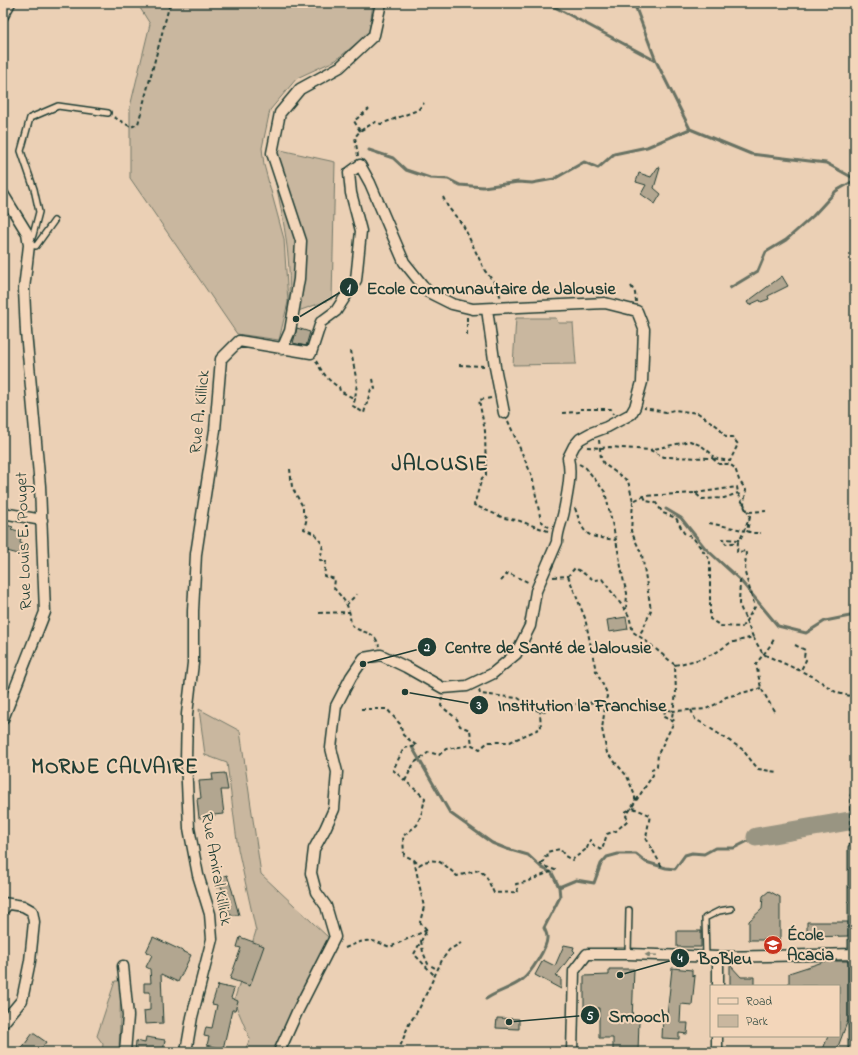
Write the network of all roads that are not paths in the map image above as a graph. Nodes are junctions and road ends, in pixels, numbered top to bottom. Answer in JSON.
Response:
{"nodes":[{"id":1,"x":381,"y":3,"type":"edge"},
{"id":2,"x":108,"y":114,"type":"road end"},
{"id":3,"x":3,"y":194,"type":"edge"},
{"id":4,"x":54,"y":221,"type":"dead end"},
{"id":5,"x":28,"y":246,"type":"junction"},
{"id":6,"x":487,"y":309,"type":"junction"},
{"id":7,"x":282,"y":349,"type":"junction"},
{"id":8,"x":504,"y":413,"type":"road end"},
{"id":9,"x":3,"y":513,"type":"edge"},
{"id":10,"x":42,"y":520,"type":"junction"},
{"id":11,"x":187,"y":714,"type":"joint"},
{"id":12,"x":3,"y":719,"type":"edge"},
{"id":13,"x":854,"y":848,"type":"edge"},
{"id":14,"x":7,"y":904,"type":"edge"},
{"id":15,"x":731,"y":909,"type":"dead end"},
{"id":16,"x":629,"y":910,"type":"dead end"},
{"id":17,"x":3,"y":914,"type":"edge"},
{"id":18,"x":628,"y":954,"type":"junction"},
{"id":19,"x":855,"y":954,"type":"edge"},
{"id":20,"x":706,"y":957,"type":"junction"},
{"id":21,"x":718,"y":957,"type":"junction"},
{"id":22,"x":123,"y":966,"type":"dead end"},
{"id":23,"x":718,"y":985,"type":"edge"},
{"id":24,"x":5,"y":1018,"type":"edge"},
{"id":25,"x":717,"y":1037,"type":"edge"},
{"id":26,"x":125,"y":1052,"type":"edge"},
{"id":27,"x":186,"y":1052,"type":"edge"},
{"id":28,"x":279,"y":1052,"type":"edge"},
{"id":29,"x":572,"y":1052,"type":"edge"},
{"id":30,"x":717,"y":1052,"type":"edge"},
{"id":31,"x":854,"y":1052,"type":"edge"}],
"edges":[{"from":1,"to":7,"type":"street"},
{"from":2,"to":5,"type":"lane"},
{"from":3,"to":5,"type":"street","name":"Rue Louis E. Pouget"},
{"from":4,"to":5,"type":"lane"},
{"from":5,"to":10,"type":"street","name":"Rue Louis E. Pouget"},
{"from":6,"to":7,"type":"street","name":"Rue A. Killick"},
{"from":6,"to":8,"type":"street"},
{"from":6,"to":28,"type":"street"},
{"from":7,"to":11,"type":"street","name":"Rue A. Killick"},
{"from":9,"to":10,"type":"street"},
{"from":10,"to":12,"type":"street","name":"Rue Louis E. Pouget"},
{"from":11,"to":27,"type":"street","name":"Rue Amiral Killick"},
{"from":13,"to":19,"type":"street"},
{"from":14,"to":17,"type":"lane"},
{"from":14,"to":24,"type":"street"},
{"from":15,"to":20,"type":"lane"},
{"from":16,"to":18,"type":"lane"},
{"from":20,"to":18,"type":"street","one_way":true},
{"from":18,"to":29,"type":"street"},
{"from":19,"to":21,"type":"street"},
{"from":19,"to":31,"type":"street"},
{"from":20,"to":21,"type":"street"},
{"from":21,"to":23,"type":"street"},
{"from":22,"to":26,"type":"street"},
{"from":25,"to":30,"type":"street"}]}
